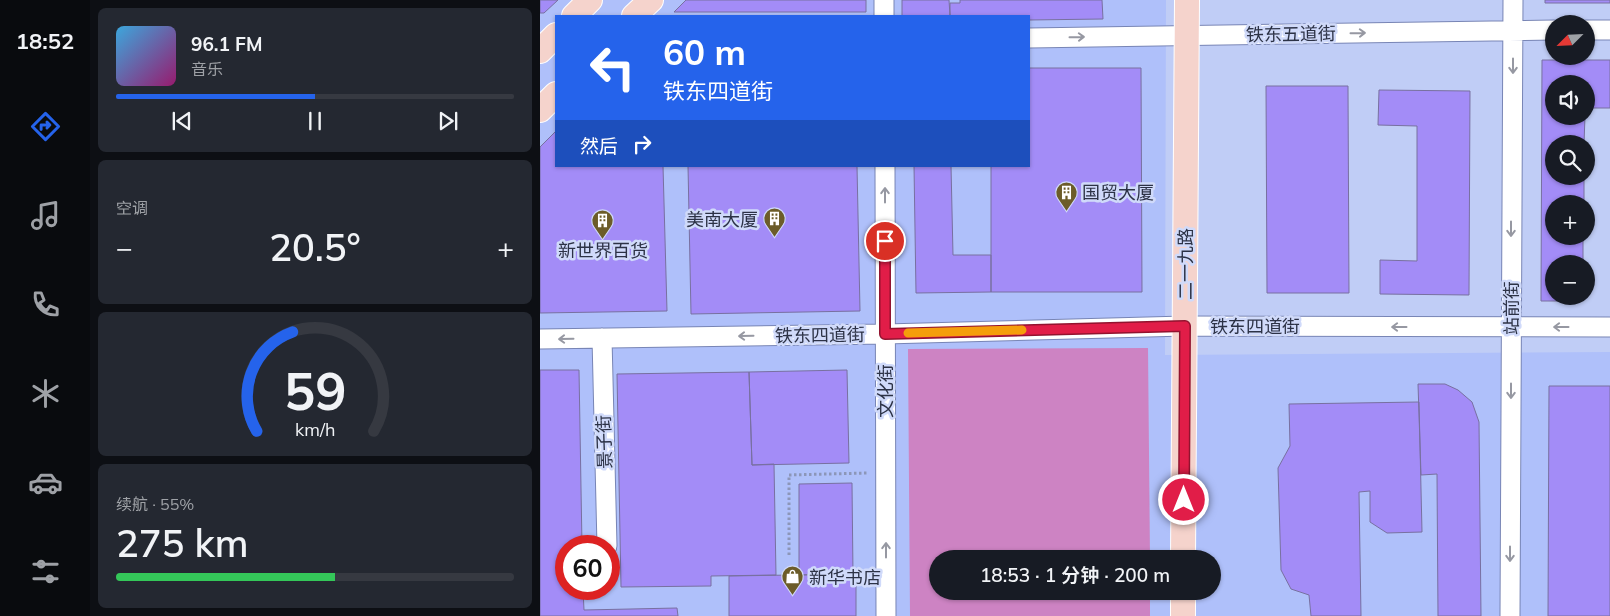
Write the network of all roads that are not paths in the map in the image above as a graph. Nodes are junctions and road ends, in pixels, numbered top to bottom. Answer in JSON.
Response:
{"nodes":[{"id":1,"x":590,"y":0,"type":"edge"},
{"id":2,"x":651,"y":0,"type":"edge"},
{"id":3,"x":884,"y":0,"type":"edge"},
{"id":4,"x":1187,"y":0,"type":"edge"},
{"id":5,"x":1513,"y":0,"type":"edge"},
{"id":6,"x":575,"y":15,"type":"edge"},
{"id":7,"x":635,"y":15,"type":"edge"},
{"id":8,"x":884,"y":15,"type":"edge"},
{"id":9,"x":1513,"y":29,"type":"junction"},
{"id":10,"x":1545,"y":30,"type":"edge"},
{"id":11,"x":1595,"y":30,"type":"edge"},
{"id":12,"x":1610,"y":30,"type":"edge"},
{"id":13,"x":1187,"y":36,"type":"junction"},
{"id":14,"x":1030,"y":38,"type":"edge"},
{"id":15,"x":555,"y":95,"type":"edge"},
{"id":16,"x":540,"y":110,"type":"edge"},
{"id":17,"x":885,"y":167,"type":"edge"},
{"id":18,"x":1185,"y":326,"type":"junction"},
{"id":19,"x":1511,"y":327,"type":"junction"},
{"id":20,"x":1610,"y":327,"type":"edge"},
{"id":21,"x":885,"y":334,"type":"junction"},
{"id":22,"x":602,"y":338,"type":"junction"},
{"id":23,"x":540,"y":339,"type":"edge"},
{"id":24,"x":607,"y":535,"type":"edge"},
{"id":25,"x":1183,"y":550,"type":"edge"},
{"id":26,"x":1183,"y":600,"type":"edge"},
{"id":27,"x":886,"y":616,"type":"edge"},
{"id":28,"x":1183,"y":616,"type":"edge"},
{"id":29,"x":1510,"y":616,"type":"edge"}],
"edges":[{"from":1,"to":6,"type":"main road"},
{"from":2,"to":7,"type":"main road"},
{"from":3,"to":8,"type":"street"},
{"from":4,"to":13,"type":"main road","name":"二一九路"},
{"from":5,"to":9,"type":"street","name":"站前街"},
{"from":9,"to":10,"type":"street","name":"铁东五道街"},
{"from":13,"to":9,"type":"street","name":"铁东五道街","one_way":true},
{"from":9,"to":19,"type":"street","name":"站前街","one_way":true},
{"from":11,"to":12,"type":"street"},
{"from":14,"to":13,"type":"street","name":"铁东五道街","one_way":true},
{"from":13,"to":18,"type":"main road","name":"二一九路"},
{"from":15,"to":16,"type":"main road"},
{"from":21,"to":17,"type":"street","name":"文化街","one_way":true},
{"from":19,"to":18,"type":"street","name":"铁东四道街","one_way":true},
{"from":18,"to":21,"type":"street","name":"铁东四道街"},
{"from":18,"to":25,"type":"main road","name":"二一九路"},
{"from":20,"to":19,"type":"street","name":"铁东四道街","one_way":true},
{"from":19,"to":29,"type":"street","name":"站前街","one_way":true},
{"from":21,"to":22,"type":"street","name":"铁东四道街","one_way":true},
{"from":27,"to":21,"type":"street","name":"文化街","one_way":true},
{"from":22,"to":23,"type":"street","name":"铁东四道街","one_way":true},
{"from":22,"to":24,"type":"street","name":"景子街"},
{"from":26,"to":28,"type":"main road"}]}
